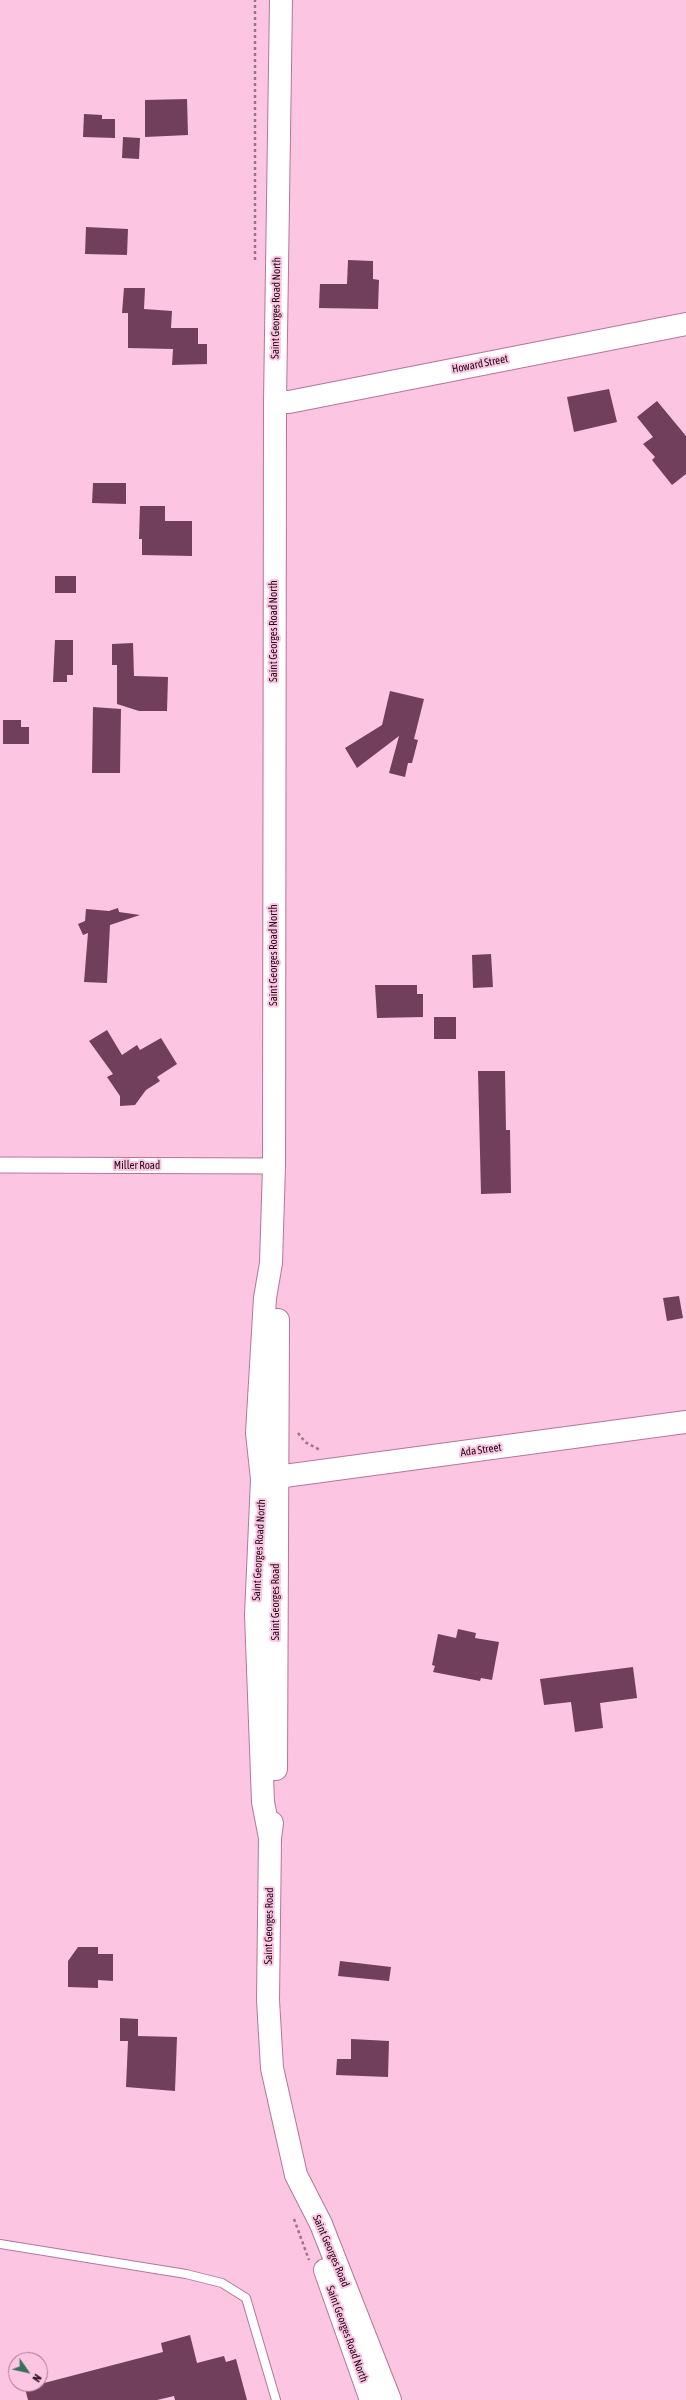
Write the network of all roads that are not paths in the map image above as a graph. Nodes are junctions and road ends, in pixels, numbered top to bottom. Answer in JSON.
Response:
{"nodes":[{"id":1,"x":281,"y":0,"type":"edge"},
{"id":2,"x":686,"y":324,"type":"edge"},
{"id":3,"x":274,"y":402,"type":"junction"},
{"id":4,"x":0,"y":1165,"type":"edge"},
{"id":5,"x":274,"y":1166,"type":"junction"},
{"id":6,"x":686,"y":1422,"type":"edge"},
{"id":7,"x":269,"y":1478,"type":"junction"},
{"id":8,"x":296,"y":2176,"type":"junction"},
{"id":9,"x":0,"y":2244,"type":"edge"},
{"id":10,"x":373,"y":2356,"type":"joint"},
{"id":11,"x":276,"y":2400,"type":"edge"},
{"id":12,"x":371,"y":2400,"type":"edge"},
{"id":13,"x":390,"y":2400,"type":"edge"}],
"edges":[{"from":1,"to":3,"type":"street","name":"Saint Georges Road North"},
{"from":2,"to":3,"type":"street","name":"Howard Street"},
{"from":3,"to":5,"type":"street","name":"Saint Georges Road North"},
{"from":4,"to":5,"type":"street","name":"Miller Road"},
{"from":5,"to":7,"type":"street","name":"Saint Georges Road North"},
{"from":6,"to":7,"type":"street","name":"Ada Street"},
{"from":7,"to":8,"type":"street","name":"Saint Georges Road"},
{"from":8,"to":10,"type":"street","name":"Saint Georges Road"},
{"from":8,"to":12,"type":"street","name":"Saint Georges Road North"},
{"from":9,"to":11,"type":"lane"},
{"from":10,"to":13,"type":"street","name":"Saint Georges Road North"}]}
